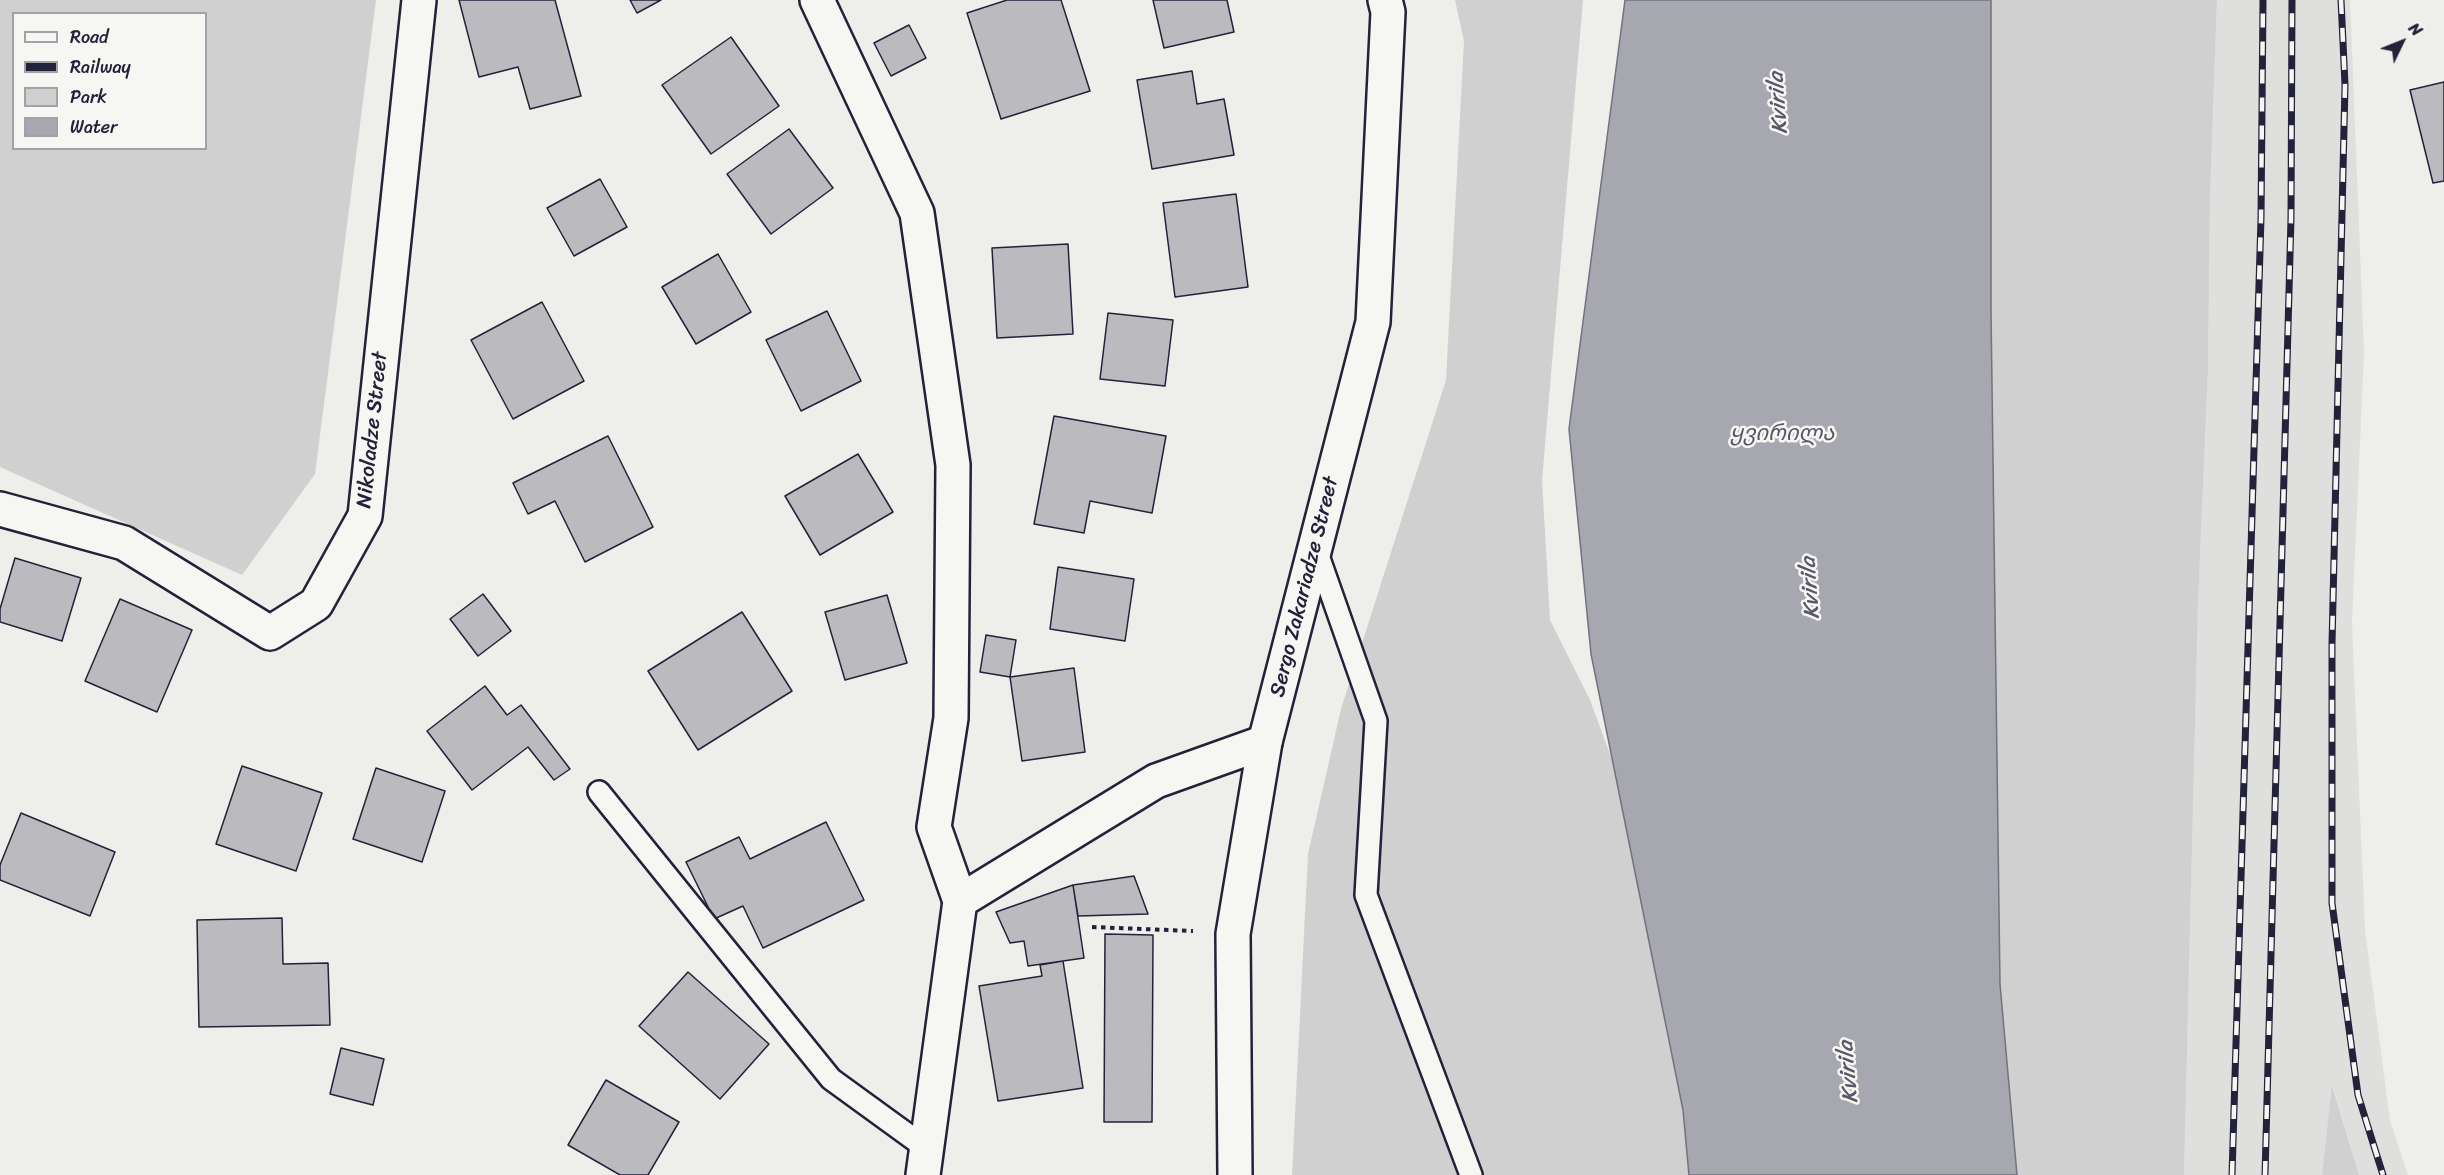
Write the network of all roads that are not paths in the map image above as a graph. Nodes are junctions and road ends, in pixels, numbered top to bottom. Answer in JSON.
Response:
{"nodes":[{"id":1,"x":419,"y":0,"type":"edge"},
{"id":2,"x":817,"y":0,"type":"edge"},
{"id":3,"x":1385,"y":0,"type":"edge"},
{"id":4,"x":0,"y":509,"type":"edge"},
{"id":5,"x":1315,"y":546,"type":"junction"},
{"id":6,"x":1265,"y":742,"type":"junction"},
{"id":7,"x":598,"y":792,"type":"dead end"},
{"id":8,"x":960,"y":901,"type":"junction"},
{"id":9,"x":925,"y":1161,"type":"edge"},
{"id":10,"x":1235,"y":1175,"type":"edge"},
{"id":11,"x":1471,"y":1175,"type":"edge"}],
"edges":[{"from":1,"to":4,"type":"street","name":"Nikoladze Street"},
{"from":2,"to":8,"type":"street"},
{"from":3,"to":5,"type":"street","name":"Sergo Zakariadze Street"},
{"from":5,"to":6,"type":"street","name":"Sergo Zakariadze Street"},
{"from":5,"to":11,"type":"lane"},
{"from":6,"to":8,"type":"street"},
{"from":6,"to":10,"type":"street","name":"Sergo Zakariadze Street"},
{"from":7,"to":9,"type":"lane"},
{"from":8,"to":9,"type":"street"}]}
